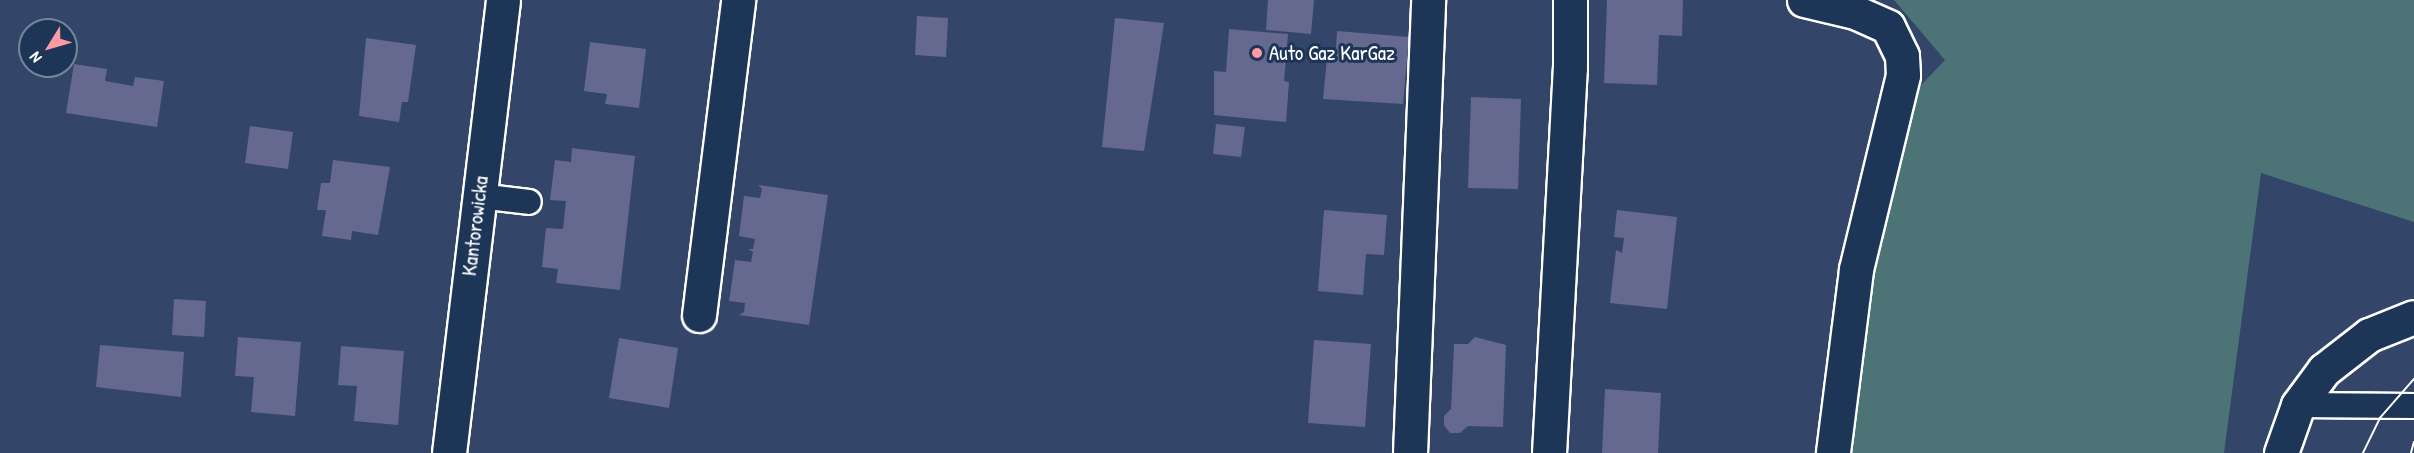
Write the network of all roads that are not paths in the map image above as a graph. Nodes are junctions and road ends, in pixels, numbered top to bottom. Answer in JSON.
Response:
{"nodes":[{"id":1,"x":503,"y":0,"type":"edge"},
{"id":2,"x":738,"y":0,"type":"edge"},
{"id":3,"x":1428,"y":0,"type":"edge"},
{"id":4,"x":1570,"y":0,"type":"edge"},
{"id":5,"x":1804,"y":0,"type":"edge"},
{"id":6,"x":479,"y":196,"type":"junction"},
{"id":7,"x":529,"y":202,"type":"dead end"},
{"id":8,"x":699,"y":315,"type":"dead end"},
{"id":9,"x":2414,"y":317,"type":"edge"},
{"id":10,"x":2298,"y":405,"type":"junction"},
{"id":11,"x":2414,"y":406,"type":"edge"},
{"id":12,"x":449,"y":453,"type":"edge"},
{"id":13,"x":1410,"y":453,"type":"edge"},
{"id":14,"x":1549,"y":453,"type":"edge"},
{"id":15,"x":1833,"y":453,"type":"edge"},
{"id":16,"x":2281,"y":453,"type":"edge"}],
"edges":[{"from":1,"to":6,"type":"street","name":"Kantorowicka"},
{"from":2,"to":8,"type":"street"},
{"from":3,"to":13,"type":"street"},
{"from":4,"to":14,"type":"street"},
{"from":5,"to":15,"type":"street"},
{"from":6,"to":7,"type":"lane"},
{"from":6,"to":12,"type":"street","name":"Kantorowicka"},
{"from":9,"to":10,"type":"street"},
{"from":10,"to":11,"type":"lane"},
{"from":10,"to":16,"type":"street"}]}
